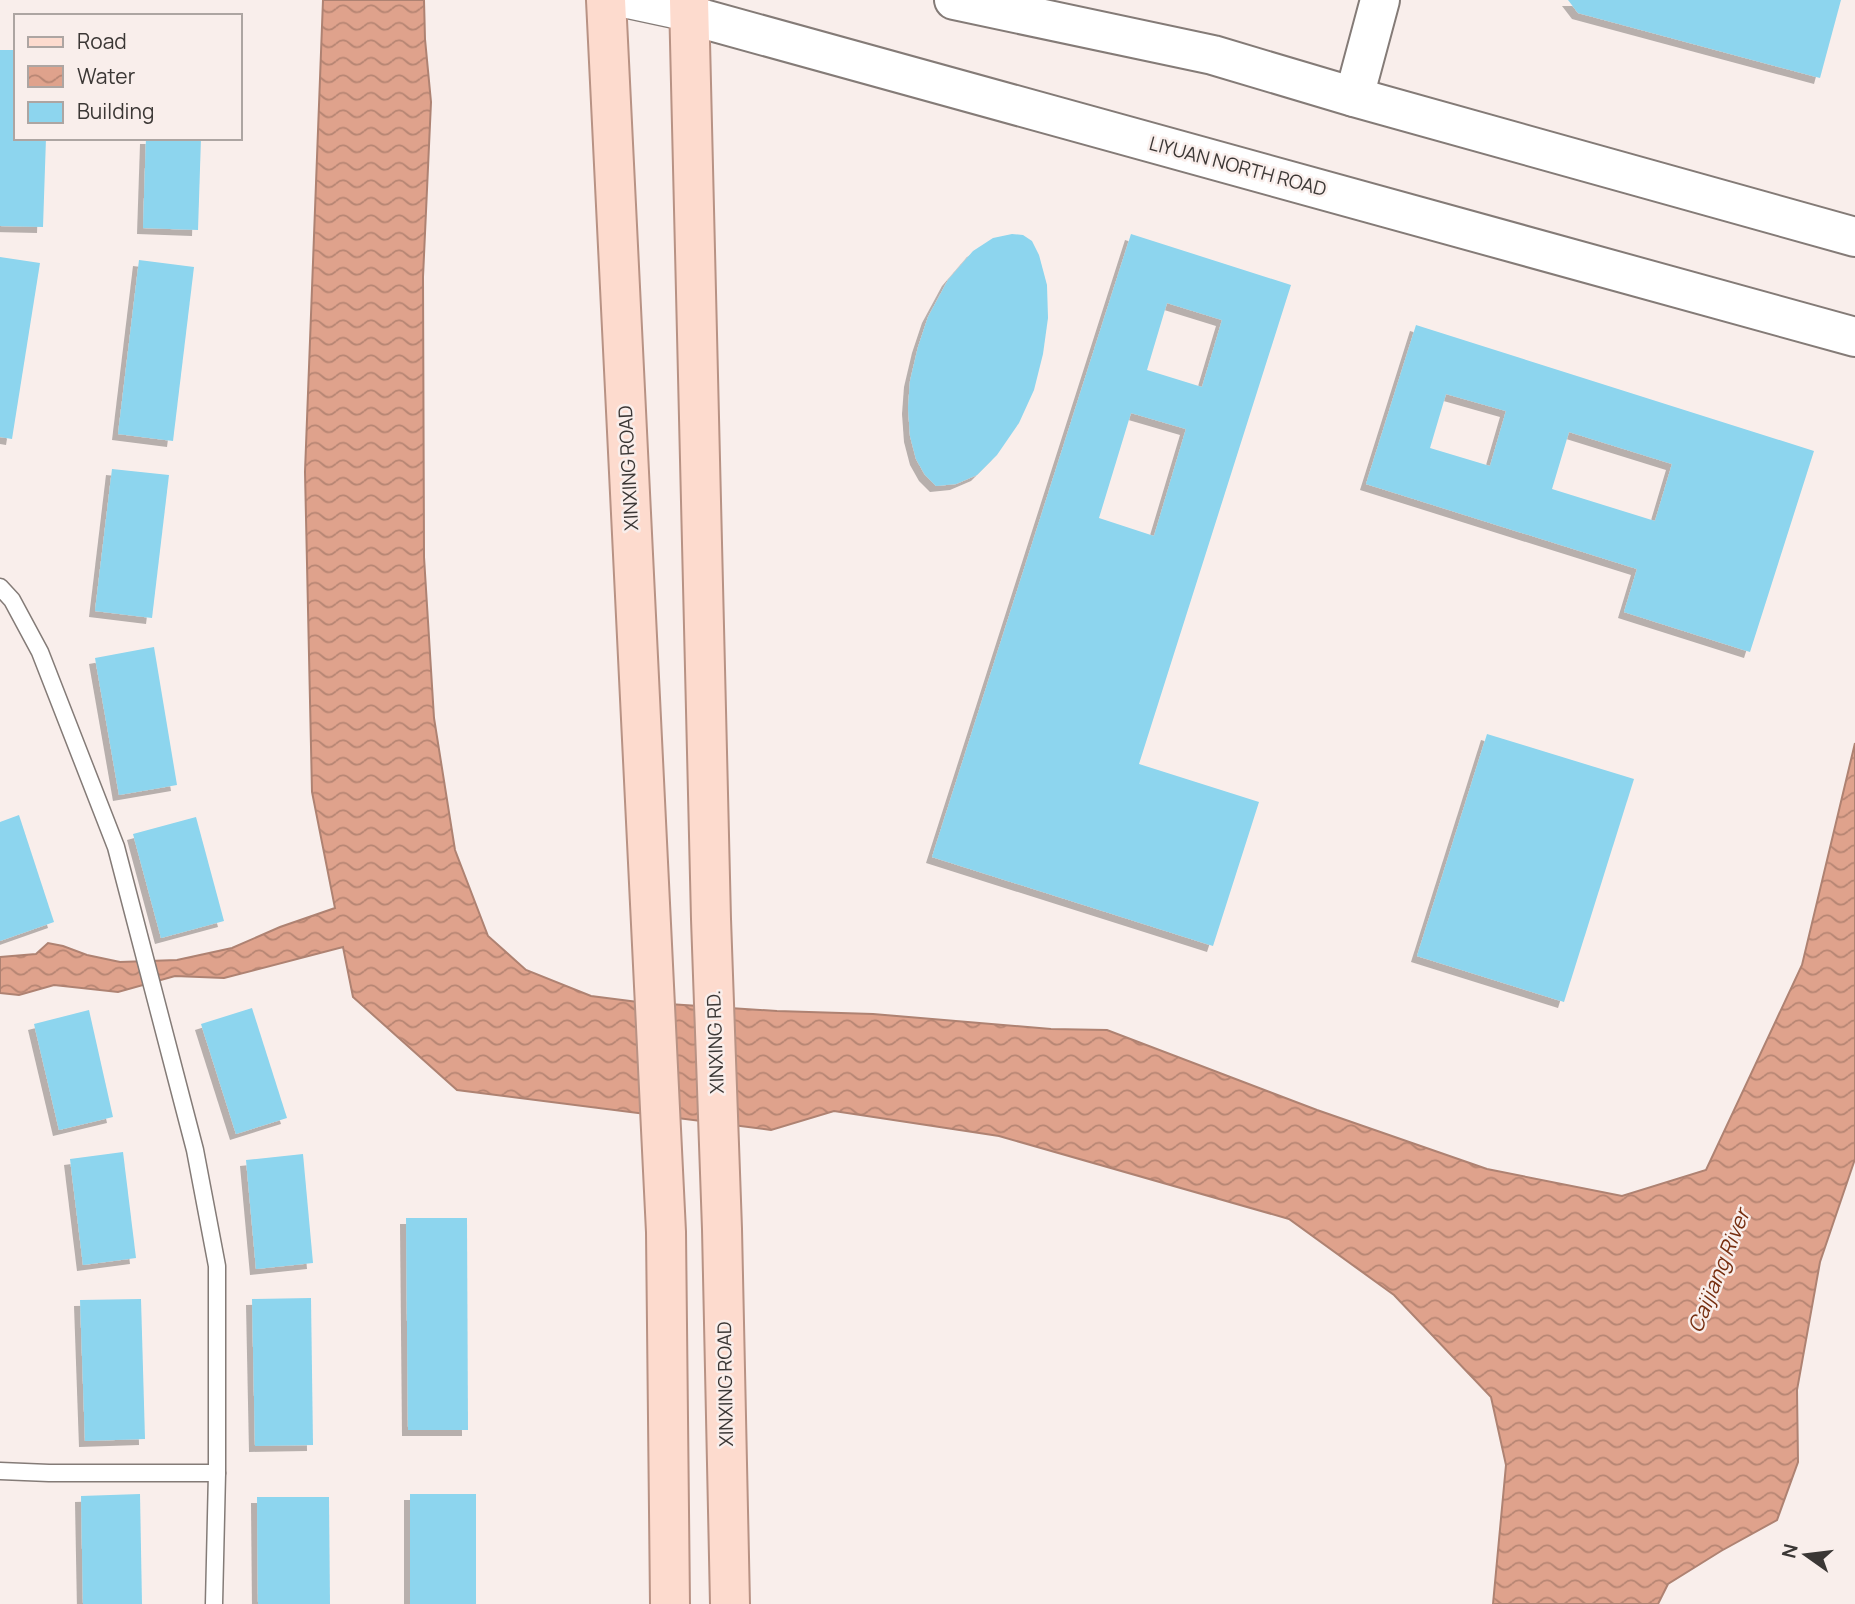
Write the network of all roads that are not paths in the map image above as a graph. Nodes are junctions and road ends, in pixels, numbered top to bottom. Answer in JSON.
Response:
{"nodes":[{"id":1,"x":606,"y":0,"type":"edge"},
{"id":2,"x":620,"y":0,"type":"edge"},
{"id":3,"x":954,"y":0,"type":"edge"},
{"id":4,"x":1380,"y":0,"type":"edge"},
{"id":5,"x":689,"y":7,"type":"edge"},
{"id":6,"x":1354,"y":97,"type":"junction"},
{"id":7,"x":1855,"y":237,"type":"edge"},
{"id":8,"x":1855,"y":337,"type":"edge"},
{"id":9,"x":0,"y":587,"type":"edge"},
{"id":10,"x":719,"y":1165,"type":"joint"},
{"id":11,"x":0,"y":1471,"type":"edge"},
{"id":12,"x":217,"y":1473,"type":"junction"},
{"id":13,"x":214,"y":1604,"type":"edge"},
{"id":14,"x":670,"y":1604,"type":"edge"},
{"id":15,"x":730,"y":1604,"type":"edge"}],
"edges":[{"from":1,"to":14,"type":"main road","name":"XINXING ROAD"},
{"from":2,"to":5,"type":"street","name":"LIYUAN NORTH ROAD"},
{"from":3,"to":6,"type":"main road"},
{"from":4,"to":6,"type":"main road"},
{"from":5,"to":8,"type":"main road","name":"LIYUAN NORTH ROAD"},
{"from":5,"to":10,"type":"main road","name":"XINXING RD."},
{"from":6,"to":7,"type":"main road"},
{"from":9,"to":12,"type":"lane"},
{"from":10,"to":15,"type":"main road","name":"XINXING ROAD"},
{"from":11,"to":12,"type":"lane"},
{"from":12,"to":13,"type":"lane"}]}
